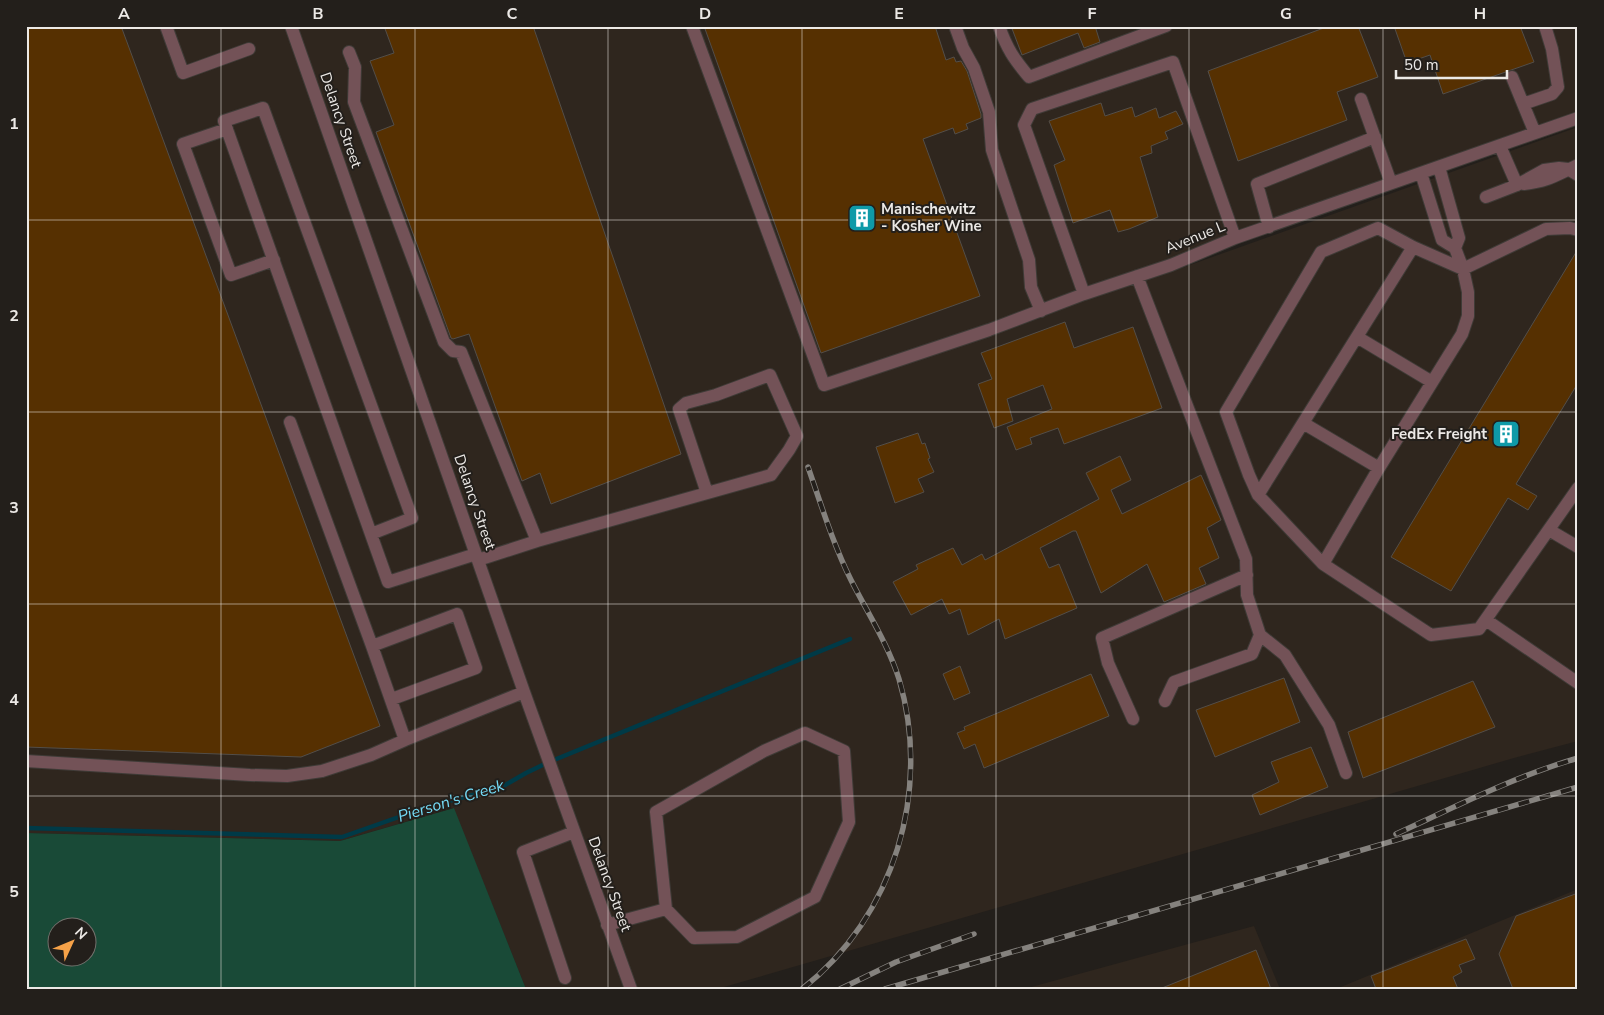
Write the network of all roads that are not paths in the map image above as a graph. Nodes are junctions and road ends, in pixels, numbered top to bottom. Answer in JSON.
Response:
{"nodes":[{"id":1,"x":166,"y":26,"type":"edge"},
{"id":2,"x":291,"y":26,"type":"edge"},
{"id":3,"x":692,"y":26,"type":"edge"},
{"id":4,"x":955,"y":26,"type":"edge"},
{"id":5,"x":999,"y":26,"type":"edge"},
{"id":6,"x":1166,"y":26,"type":"edge"},
{"id":7,"x":1545,"y":26,"type":"edge"},
{"id":8,"x":249,"y":49,"type":"dead end"},
{"id":9,"x":349,"y":52,"type":"dead end"},
{"id":10,"x":1512,"y":77,"type":"dead end"},
{"id":11,"x":1361,"y":99,"type":"dead end"},
{"id":12,"x":1523,"y":104,"type":"junction"},
{"id":13,"x":1578,"y":118,"type":"edge"},
{"id":14,"x":227,"y":129,"type":"junction"},
{"id":15,"x":1535,"y":133,"type":"junction"},
{"id":16,"x":1375,"y":137,"type":"junction"},
{"id":17,"x":1500,"y":146,"type":"junction"},
{"id":18,"x":1439,"y":167,"type":"junction"},
{"id":19,"x":1575,"y":170,"type":"edge"},
{"id":20,"x":1421,"y":173,"type":"junction"},
{"id":21,"x":1391,"y":184,"type":"junction"},
{"id":22,"x":1517,"y":185,"type":"junction"},
{"id":23,"x":1486,"y":197,"type":"dead end"},
{"id":24,"x":1269,"y":227,"type":"junction"},
{"id":25,"x":1578,"y":230,"type":"edge"},
{"id":26,"x":1235,"y":238,"type":"junction"},
{"id":27,"x":1413,"y":247,"type":"junction"},
{"id":28,"x":1455,"y":248,"type":"junction"},
{"id":29,"x":274,"y":260,"type":"junction"},
{"id":30,"x":1463,"y":269,"type":"junction"},
{"id":31,"x":1137,"y":276,"type":"junction"},
{"id":32,"x":1084,"y":294,"type":"junction"},
{"id":33,"x":1041,"y":311,"type":"junction"},
{"id":34,"x":1357,"y":337,"type":"junction"},
{"id":35,"x":1432,"y":382,"type":"junction"},
{"id":36,"x":290,"y":422,"type":"dead end"},
{"id":37,"x":1303,"y":423,"type":"junction"},
{"id":38,"x":1379,"y":468,"type":"junction"},
{"id":39,"x":1578,"y":488,"type":"edge"},
{"id":40,"x":706,"y":493,"type":"junction"},
{"id":41,"x":1258,"y":495,"type":"junction"},
{"id":42,"x":1549,"y":530,"type":"junction"},
{"id":43,"x":371,"y":534,"type":"junction"},
{"id":44,"x":537,"y":541,"type":"junction"},
{"id":45,"x":1578,"y":547,"type":"edge"},
{"id":46,"x":477,"y":557,"type":"junction"},
{"id":47,"x":1323,"y":564,"type":"junction"},
{"id":48,"x":1247,"y":575,"type":"junction"},
{"id":49,"x":1486,"y":620,"type":"junction"},
{"id":50,"x":1260,"y":635,"type":"junction"},
{"id":51,"x":372,"y":646,"type":"junction"},
{"id":52,"x":1578,"y":683,"type":"edge"},
{"id":53,"x":524,"y":692,"type":"junction"},
{"id":54,"x":392,"y":699,"type":"junction"},
{"id":55,"x":1165,"y":701,"type":"dead end"},
{"id":56,"x":1133,"y":719,"type":"dead end"},
{"id":57,"x":405,"y":740,"type":"junction"},
{"id":58,"x":26,"y":761,"type":"edge"},
{"id":59,"x":1346,"y":773,"type":"dead end"},
{"id":60,"x":574,"y":832,"type":"junction"},
{"id":61,"x":666,"y":909,"type":"junction"},
{"id":62,"x":607,"y":925,"type":"junction"},
{"id":63,"x":565,"y":978,"type":"dead end"},
{"id":64,"x":631,"y":989,"type":"edge"}],
"edges":[{"from":1,"to":8,"type":"street"},
{"from":2,"to":46,"type":"street","name":"Delancy Street"},
{"from":3,"to":33,"type":"street","name":"Avenue L"},
{"from":4,"to":33,"type":"street"},
{"from":5,"to":6,"type":"street"},
{"from":7,"to":12,"type":"street"},
{"from":9,"to":44,"type":"street"},
{"from":10,"to":12,"type":"street"},
{"from":11,"to":16,"type":"street"},
{"from":12,"to":15,"type":"street"},
{"from":13,"to":15,"type":"street","name":"Avenue L"},
{"from":14,"to":29,"type":"street"},
{"from":14,"to":29,"type":"street"},
{"from":14,"to":43,"type":"street"},
{"from":15,"to":17,"type":"street","name":"Avenue L"},
{"from":16,"to":21,"type":"street"},
{"from":16,"to":24,"type":"street"},
{"from":17,"to":18,"type":"street","name":"Avenue L"},
{"from":17,"to":22,"type":"street"},
{"from":18,"to":20,"type":"street","name":"Avenue L"},
{"from":18,"to":28,"type":"street"},
{"from":19,"to":22,"type":"street"},
{"from":20,"to":21,"type":"street","name":"Avenue L"},
{"from":20,"to":28,"type":"street"},
{"from":21,"to":24,"type":"street","name":"Avenue L"},
{"from":22,"to":23,"type":"street"},
{"from":24,"to":26,"type":"street","name":"Avenue L"},
{"from":25,"to":30,"type":"street"},
{"from":26,"to":31,"type":"street","name":"Avenue L"},
{"from":26,"to":32,"type":"street"},
{"from":27,"to":30,"type":"street"},
{"from":27,"to":34,"type":"street"},
{"from":27,"to":41,"type":"street"},
{"from":28,"to":30,"type":"street"},
{"from":29,"to":43,"type":"street"},
{"from":30,"to":35,"type":"street"},
{"from":31,"to":32,"type":"street","name":"Avenue L"},
{"from":31,"to":48,"type":"street"},
{"from":32,"to":33,"type":"street","name":"Avenue L"},
{"from":34,"to":35,"type":"street"},
{"from":34,"to":37,"type":"street"},
{"from":35,"to":38,"type":"street"},
{"from":36,"to":51,"type":"street"},
{"from":37,"to":38,"type":"street"},
{"from":37,"to":41,"type":"street"},
{"from":38,"to":47,"type":"street"},
{"from":39,"to":42,"type":"street"},
{"from":40,"to":40,"type":"street"},
{"from":40,"to":44,"type":"street"},
{"from":41,"to":47,"type":"street"},
{"from":42,"to":45,"type":"street"},
{"from":42,"to":49,"type":"street"},
{"from":43,"to":46,"type":"street"},
{"from":44,"to":46,"type":"street"},
{"from":46,"to":53,"type":"street","name":"Delancy Street"},
{"from":47,"to":49,"type":"street"},
{"from":48,"to":50,"type":"street"},
{"from":48,"to":56,"type":"street"},
{"from":49,"to":52,"type":"street"},
{"from":50,"to":55,"type":"street"},
{"from":50,"to":59,"type":"street"},
{"from":51,"to":54,"type":"street"},
{"from":51,"to":54,"type":"street"},
{"from":53,"to":57,"type":"street"},
{"from":53,"to":60,"type":"street","name":"Delancy Street"},
{"from":54,"to":57,"type":"street"},
{"from":57,"to":58,"type":"street"},
{"from":60,"to":62,"type":"street","name":"Delancy Street"},
{"from":60,"to":63,"type":"street"},
{"from":61,"to":61,"type":"street"},
{"from":61,"to":62,"type":"street"},
{"from":62,"to":64,"type":"street","name":"Delancy Street"}]}
